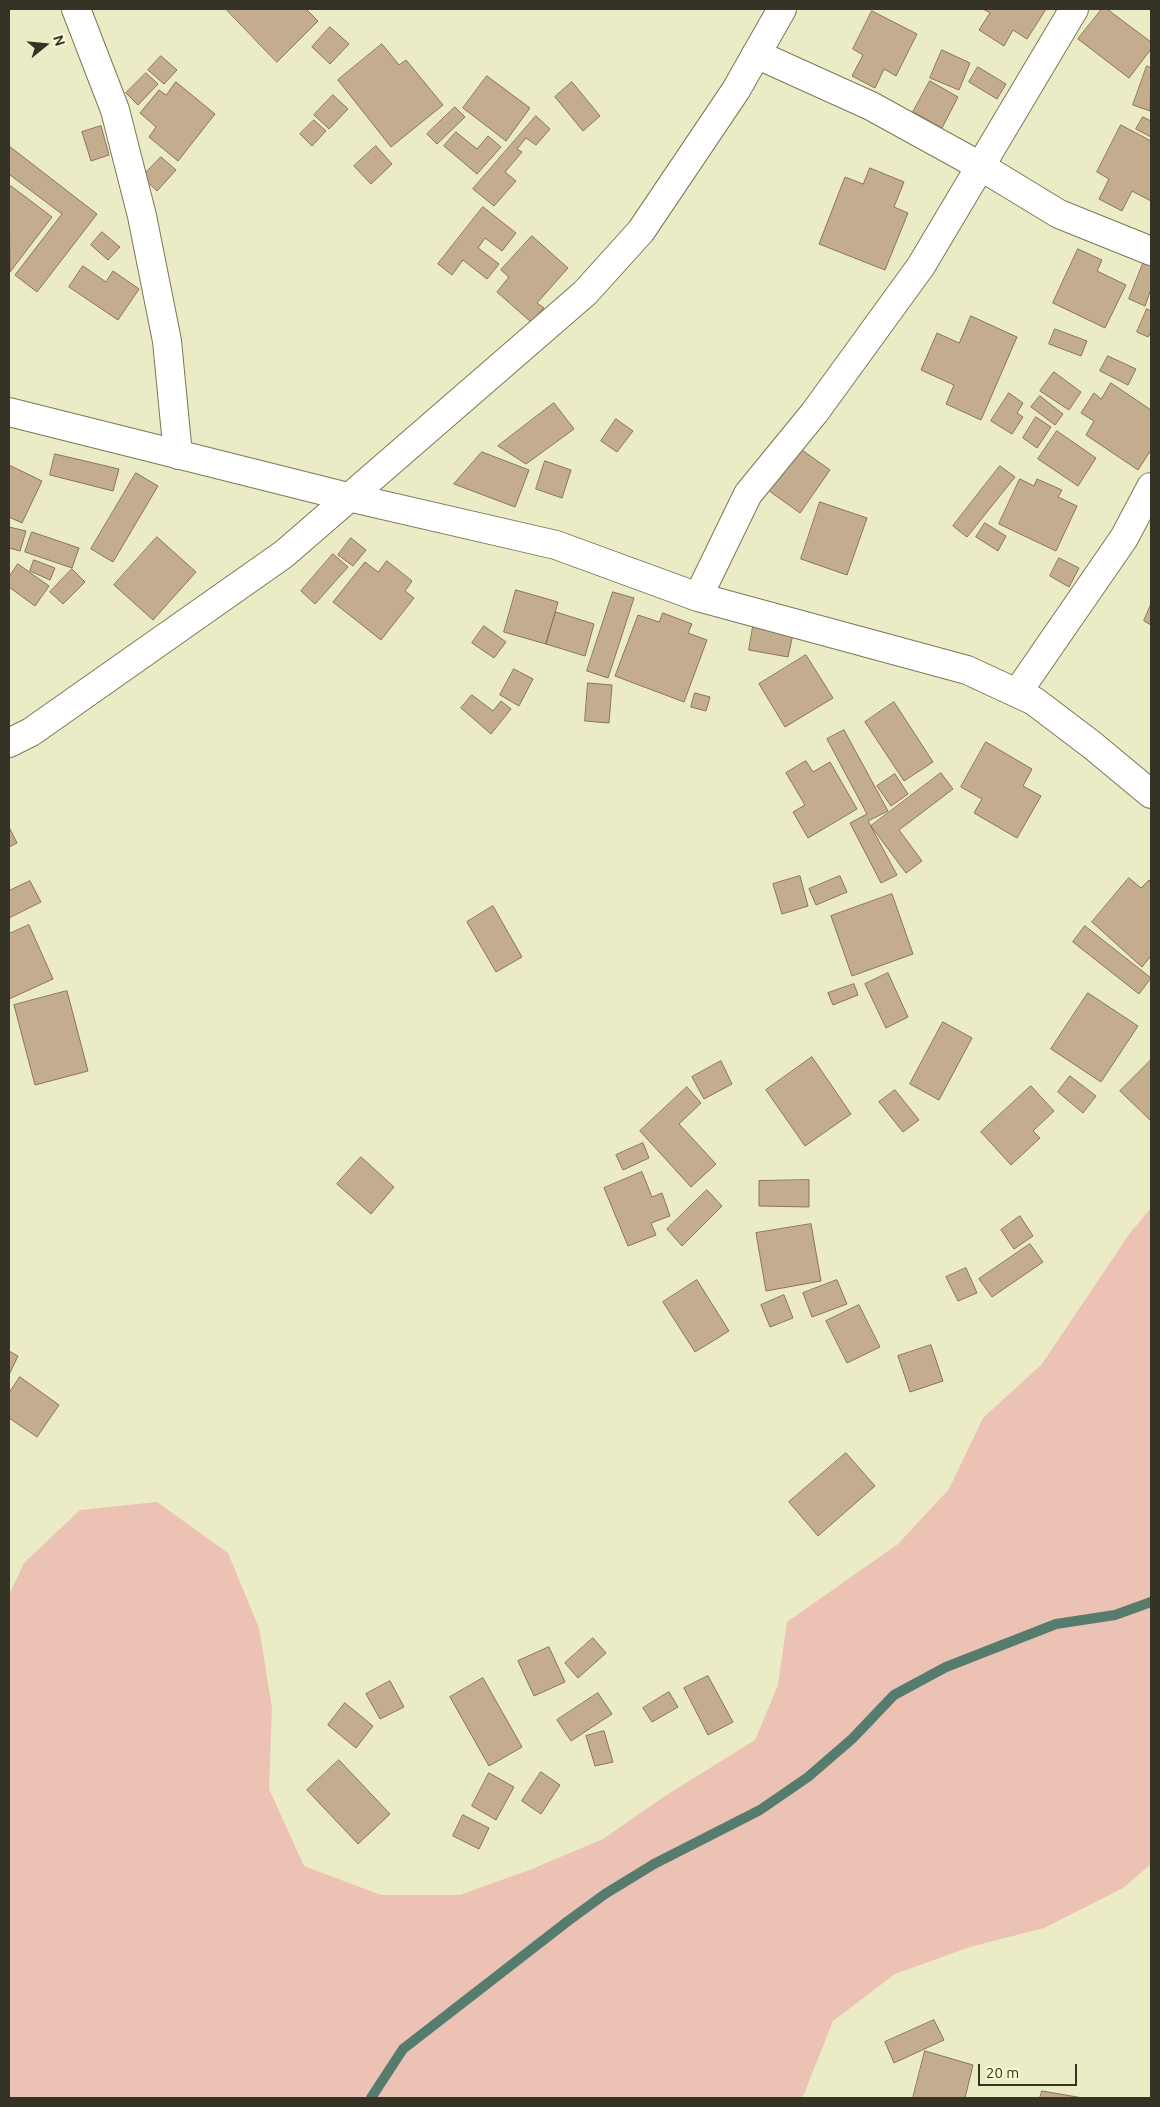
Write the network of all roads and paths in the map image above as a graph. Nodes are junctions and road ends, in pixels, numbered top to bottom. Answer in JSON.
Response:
{"nodes":[{"id":1,"x":76,"y":9,"type":"edge"},
{"id":2,"x":782,"y":9,"type":"edge"},
{"id":3,"x":1074,"y":9,"type":"edge"},
{"id":4,"x":756,"y":54,"type":"junction"},
{"id":5,"x":980,"y":166,"type":"junction"},
{"id":6,"x":1151,"y":251,"type":"edge"},
{"id":7,"x":9,"y":412,"type":"edge"},
{"id":8,"x":178,"y":455,"type":"junction"},
{"id":9,"x":1151,"y":487,"type":"edge"},
{"id":10,"x":348,"y":497,"type":"junction"},
{"id":11,"x":698,"y":597,"type":"junction"},
{"id":12,"x":1017,"y":693,"type":"junction"},
{"id":13,"x":9,"y":743,"type":"edge"},
{"id":14,"x":1151,"y":794,"type":"edge"}],
"edges":[{"from":1,"to":8,"type":"street"},
{"from":2,"to":4,"type":"street"},
{"from":3,"to":5,"type":"street"},
{"from":4,"to":5,"type":"street"},
{"from":4,"to":10,"type":"street"},
{"from":5,"to":6,"type":"street"},
{"from":5,"to":11,"type":"street"},
{"from":7,"to":8,"type":"street"},
{"from":8,"to":10,"type":"street"},
{"from":9,"to":12,"type":"street"},
{"from":10,"to":11,"type":"street"},
{"from":10,"to":13,"type":"street"},
{"from":11,"to":12,"type":"street"},
{"from":12,"to":14,"type":"street"}]}
